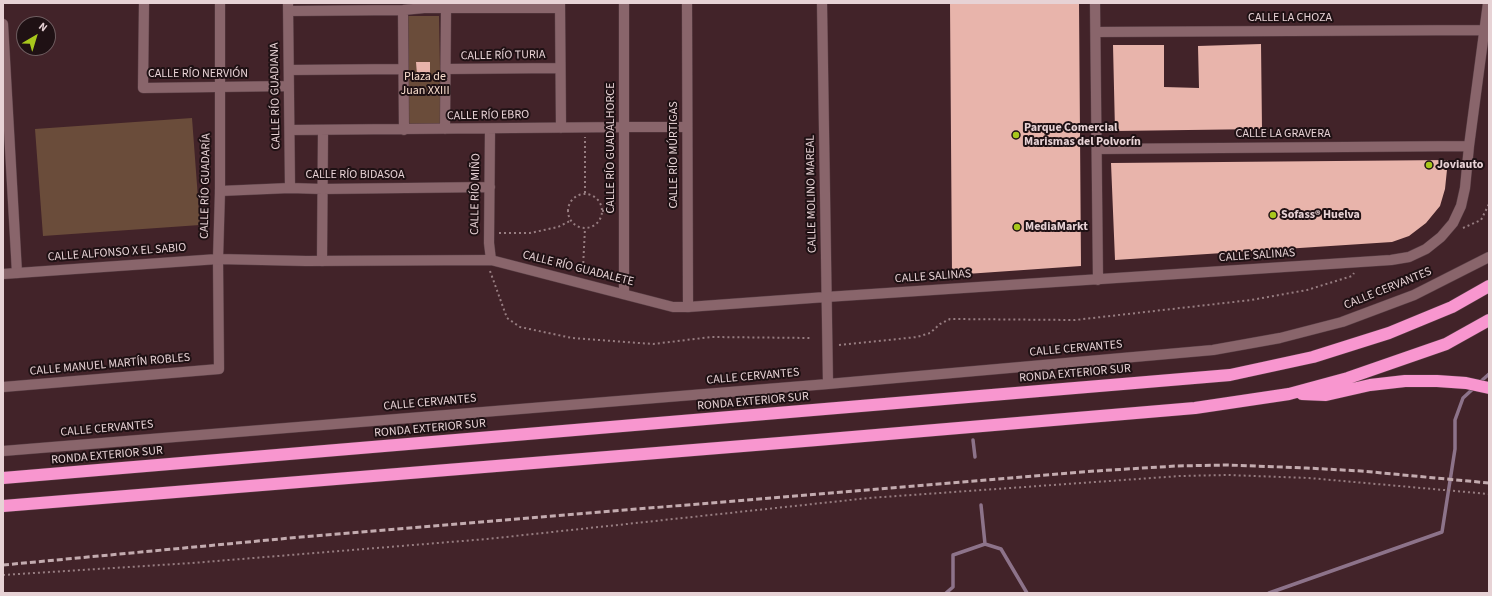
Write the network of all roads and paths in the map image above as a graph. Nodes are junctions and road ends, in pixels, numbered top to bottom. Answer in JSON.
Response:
{"nodes":[{"id":1,"x":144,"y":3,"type":"edge"},
{"id":2,"x":220,"y":3,"type":"edge"},
{"id":3,"x":624,"y":3,"type":"edge"},
{"id":4,"x":687,"y":3,"type":"edge"},
{"id":5,"x":822,"y":3,"type":"edge"},
{"id":6,"x":1095,"y":3,"type":"edge"},
{"id":7,"x":1488,"y":3,"type":"edge"},
{"id":8,"x":560,"y":5,"type":"edge"},
{"id":9,"x":424,"y":6,"type":"edge"},
{"id":10,"x":288,"y":7,"type":"edge"},
{"id":11,"x":446,"y":8,"type":"junction"},
{"id":12,"x":403,"y":10,"type":"junction"},
{"id":13,"x":3,"y":24,"type":"edge"},
{"id":14,"x":1484,"y":30,"type":"junction"},
{"id":15,"x":1096,"y":32,"type":"junction"},
{"id":16,"x":560,"y":68,"type":"junction"},
{"id":17,"x":404,"y":69,"type":"junction"},
{"id":18,"x":446,"y":69,"type":"junction"},
{"id":19,"x":289,"y":70,"type":"junction"},
{"id":20,"x":289,"y":86,"type":"junction"},
{"id":21,"x":220,"y":87,"type":"junction"},
{"id":22,"x":625,"y":127,"type":"junction"},
{"id":23,"x":687,"y":127,"type":"junction"},
{"id":24,"x":561,"y":128,"type":"junction"},
{"id":25,"x":445,"y":129,"type":"junction"},
{"id":26,"x":490,"y":129,"type":"junction"},
{"id":27,"x":290,"y":130,"type":"junction"},
{"id":28,"x":404,"y":130,"type":"junction"},
{"id":29,"x":322,"y":131,"type":"junction"},
{"id":30,"x":6,"y":136,"type":"edge"},
{"id":31,"x":585,"y":137,"type":"dead end"},
{"id":32,"x":1469,"y":146,"type":"junction"},
{"id":33,"x":1097,"y":149,"type":"junction"},
{"id":34,"x":490,"y":187,"type":"junction"},
{"id":35,"x":290,"y":188,"type":"junction"},
{"id":36,"x":322,"y":189,"type":"junction"},
{"id":37,"x":220,"y":191,"type":"junction"},
{"id":38,"x":585,"y":193,"type":"junction"},
{"id":39,"x":1489,"y":204,"type":"edge"},
{"id":40,"x":610,"y":210,"type":"dead end"},
{"id":41,"x":602,"y":211,"type":"junction"},
{"id":42,"x":571,"y":221,"type":"junction"},
{"id":43,"x":585,"y":228,"type":"junction"},
{"id":44,"x":1460,"y":228,"type":"dead end"},
{"id":45,"x":498,"y":233,"type":"dead end"},
{"id":46,"x":1489,"y":257,"type":"edge"},
{"id":47,"x":218,"y":259,"type":"junction"},
{"id":48,"x":322,"y":260,"type":"junction"},
{"id":49,"x":491,"y":260,"type":"junction"},
{"id":50,"x":306,"y":261,"type":"joint"},
{"id":51,"x":583,"y":268,"type":"dead end"},
{"id":52,"x":1355,"y":270,"type":"dead end"},
{"id":53,"x":490,"y":271,"type":"dead end"},
{"id":54,"x":17,"y":273,"type":"junction"},
{"id":55,"x":3,"y":274,"type":"edge"},
{"id":56,"x":1098,"y":280,"type":"junction"},
{"id":57,"x":1489,"y":286,"type":"edge"},
{"id":58,"x":624,"y":294,"type":"junction"},
{"id":59,"x":826,"y":297,"type":"junction"},
{"id":60,"x":688,"y":307,"type":"junction"},
{"id":61,"x":1489,"y":320,"type":"edge"},
{"id":62,"x":811,"y":338,"type":"dead end"},
{"id":63,"x":839,"y":345,"type":"dead end"},
{"id":64,"x":219,"y":369,"type":"joint"},
{"id":65,"x":828,"y":384,"type":"junction"},
{"id":66,"x":3,"y":387,"type":"edge"},
{"id":67,"x":1489,"y":388,"type":"edge"},
{"id":68,"x":1289,"y":394,"type":"junction"},
{"id":69,"x":3,"y":451,"type":"edge"},
{"id":70,"x":3,"y":478,"type":"edge"},
{"id":71,"x":1489,"y":494,"type":"edge"},
{"id":72,"x":3,"y":506,"type":"edge"},
{"id":73,"x":3,"y":575,"type":"edge"}],
"edges":[{"from":1,"to":21,"type":"street","name":"CALLE RÍO NERVIÓN"},
{"from":2,"to":21,"type":"street","name":"CALLE RÍO GUADARÍA"},
{"from":3,"to":22,"type":"street","name":"CALLE RÍO GUADALHORCE"},
{"from":4,"to":23,"type":"street","name":"CALLE RÍO MÚRTIGAS"},
{"from":5,"to":59,"type":"street","name":"CALLE MOLINO MAREAL"},
{"from":6,"to":15,"type":"street"},
{"from":7,"to":14,"type":"street","name":"CALLE SALINAS"},
{"from":8,"to":11,"type":"street"},
{"from":8,"to":16,"type":"street"},
{"from":9,"to":11,"type":"street"},
{"from":9,"to":12,"type":"street"},
{"from":10,"to":12,"type":"street"},
{"from":10,"to":19,"type":"street","name":"CALLE RÍO GUADIANA"},
{"from":11,"to":18,"type":"street"},
{"from":12,"to":17,"type":"street"},
{"from":13,"to":30,"type":"street"},
{"from":14,"to":15,"type":"street","name":"CALLE LA CHOZA"},
{"from":14,"to":32,"type":"street","name":"CALLE SALINAS"},
{"from":15,"to":33,"type":"street"},
{"from":16,"to":18,"type":"street","name":"CALLE RÍO TURIA"},
{"from":16,"to":24,"type":"street"},
{"from":17,"to":19,"type":"street"},
{"from":17,"to":28,"type":"street"},
{"from":18,"to":25,"type":"street"},
{"from":19,"to":20,"type":"street","name":"CALLE RÍO GUADIANA"},
{"from":20,"to":21,"type":"street","name":"CALLE RÍO NERVIÓN"},
{"from":20,"to":27,"type":"street","name":"CALLE RÍO GUADIANA"},
{"from":21,"to":37,"type":"street","name":"CALLE RÍO GUADARÍA"},
{"from":22,"to":23,"type":"street","name":"CALLE RÍO EBRO"},
{"from":22,"to":24,"type":"street","name":"CALLE RÍO EBRO"},
{"from":22,"to":58,"type":"street","name":"CALLE RÍO GUADALHORCE"},
{"from":23,"to":60,"type":"street","name":"CALLE RÍO MÚRTIGAS"},
{"from":24,"to":26,"type":"street","name":"CALLE RÍO EBRO"},
{"from":25,"to":26,"type":"street","name":"CALLE RÍO EBRO"},
{"from":25,"to":28,"type":"street","name":"CALLE RÍO EBRO"},
{"from":26,"to":34,"type":"street","name":"CALLE RÍO MIÑO"},
{"from":27,"to":29,"type":"street","name":"CALLE RÍO EBRO"},
{"from":27,"to":35,"type":"street","name":"CALLE RÍO GUADIANA"},
{"from":28,"to":29,"type":"street","name":"CALLE RÍO EBRO"},
{"from":29,"to":36,"type":"street"},
{"from":30,"to":54,"type":"street"},
{"from":31,"to":38,"type":"path"},
{"from":32,"to":33,"type":"street","name":"CALLE LA GRAVERA"},
{"from":32,"to":56,"type":"street","name":"CALLE SALINAS"},
{"from":33,"to":56,"type":"street"},
{"from":34,"to":36,"type":"street","name":"CALLE RÍO BIDASOA"},
{"from":34,"to":49,"type":"street","name":"CALLE RÍO MIÑO"},
{"from":35,"to":36,"type":"street","name":"CALLE RÍO BIDASOA"},
{"from":35,"to":37,"type":"street","name":"CALLE RÍO BIDASOA"},
{"from":36,"to":48,"type":"street"},
{"from":37,"to":47,"type":"street","name":"CALLE RÍO GUADARÍA"},
{"from":38,"to":41,"type":"path"},
{"from":38,"to":42,"type":"path"},
{"from":39,"to":44,"type":"path"},
{"from":40,"to":41,"type":"path"},
{"from":41,"to":43,"type":"path"},
{"from":42,"to":43,"type":"path"},
{"from":42,"to":45,"type":"path"},
{"from":43,"to":51,"type":"path"},
{"from":46,"to":65,"type":"street","name":"CALLE CERVANTES"},
{"from":47,"to":50,"type":"street","name":"CALLE ALFONSO X EL SABIO"},
{"from":47,"to":54,"type":"street","name":"CALLE ALFONSO X EL SABIO"},
{"from":47,"to":64,"type":"street","name":"CALLE RÍO GUADARÍA"},
{"from":48,"to":49,"type":"street","name":"CALLE RÍO GUADALETE"},
{"from":48,"to":50,"type":"street","name":"CALLE RÍO GUADALETE"},
{"from":49,"to":58,"type":"street","name":"CALLE RÍO GUADALETE"},
{"from":52,"to":63,"type":"path"},
{"from":53,"to":62,"type":"path"},
{"from":54,"to":55,"type":"street","name":"CALLE ALFONSO X EL SABIO"},
{"from":56,"to":59,"type":"street","name":"CALLE SALINAS"},
{"from":57,"to":70,"type":"highway","name":"RONDA EXTERIOR SUR"},
{"from":58,"to":60,"type":"street","name":"CALLE RÍO GUADALETE"},
{"from":59,"to":60,"type":"street","name":"CALLE RÍO GUADALETE"},
{"from":59,"to":65,"type":"street","name":"CALLE MOLINO MAREAL"},
{"from":61,"to":68,"type":"highway"},
{"from":64,"to":66,"type":"street","name":"CALLE MANUEL MARTÍN ROBLES"},
{"from":65,"to":69,"type":"street","name":"CALLE CERVANTES"},
{"from":67,"to":68,"type":"highway"},
{"from":68,"to":72,"type":"highway"},
{"from":71,"to":73,"type":"path"}]}
